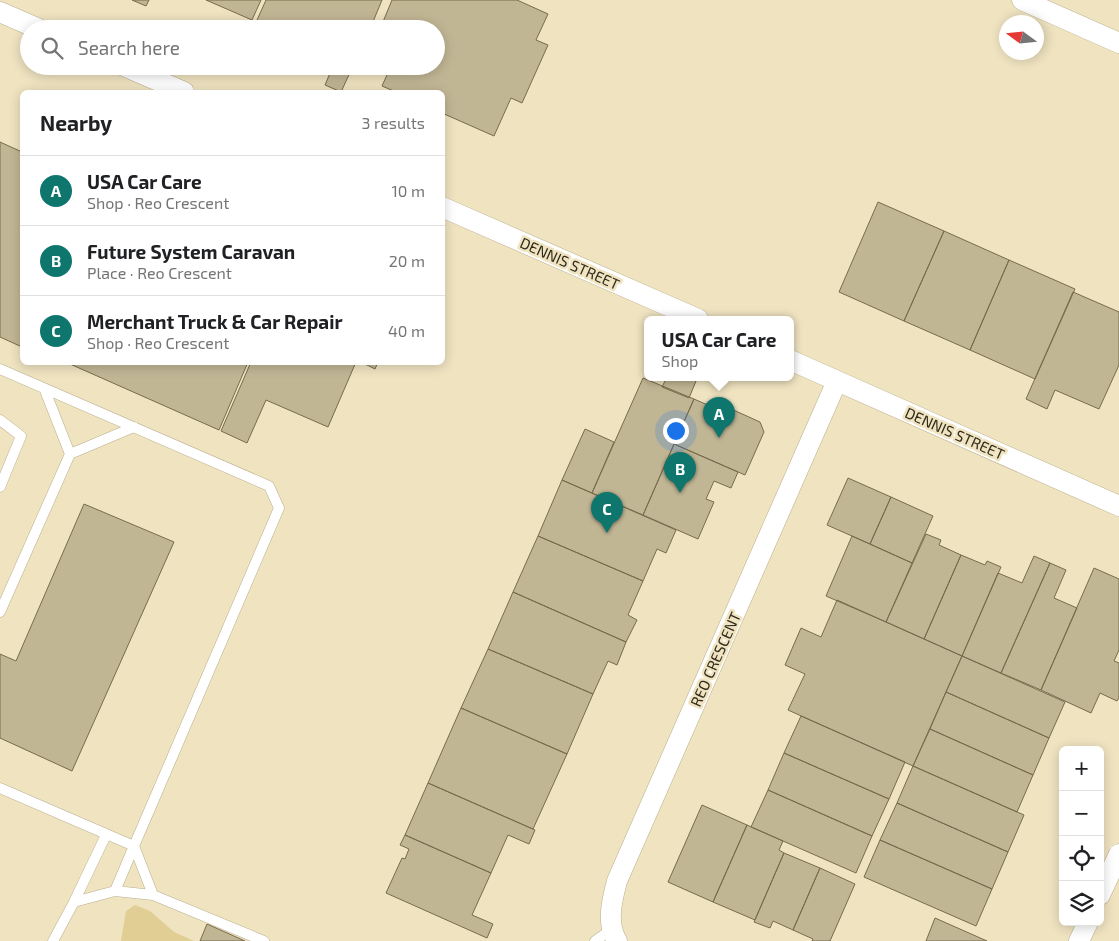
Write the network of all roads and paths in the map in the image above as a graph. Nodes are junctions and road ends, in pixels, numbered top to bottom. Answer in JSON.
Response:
{"nodes":[{"id":1,"x":1022,"y":0,"type":"edge"},
{"id":2,"x":0,"y":12,"type":"edge"},
{"id":3,"x":20,"y":21,"type":"edge"},
{"id":4,"x":1119,"y":42,"type":"edge"},
{"id":5,"x":145,"y":75,"type":"edge"},
{"id":6,"x":179,"y":90,"type":"edge"},
{"id":7,"x":445,"y":208,"type":"edge"},
{"id":8,"x":691,"y":316,"type":"edge"},
{"id":9,"x":794,"y":362,"type":"edge"},
{"id":10,"x":0,"y":369,"type":"edge"},
{"id":11,"x":837,"y":380,"type":"junction"},
{"id":12,"x":44,"y":388,"type":"junction"},
{"id":13,"x":0,"y":420,"type":"edge"},
{"id":14,"x":134,"y":427,"type":"junction"},
{"id":15,"x":70,"y":454,"type":"junction"},
{"id":16,"x":0,"y":487,"type":"edge"},
{"id":17,"x":1119,"y":506,"type":"edge"},
{"id":18,"x":0,"y":612,"type":"edge"},
{"id":19,"x":0,"y":788,"type":"edge"},
{"id":20,"x":106,"y":835,"type":"junction"},
{"id":21,"x":134,"y":846,"type":"junction"},
{"id":22,"x":1119,"y":854,"type":"edge"},
{"id":23,"x":1104,"y":886,"type":"edge"},
{"id":24,"x":114,"y":891,"type":"junction"},
{"id":25,"x":153,"y":895,"type":"junction"},
{"id":26,"x":74,"y":902,"type":"junction"},
{"id":27,"x":1086,"y":926,"type":"edge"},
{"id":28,"x":614,"y":935,"type":"edge"},
{"id":29,"x":53,"y":941,"type":"edge"},
{"id":30,"x":264,"y":941,"type":"edge"},
{"id":31,"x":595,"y":941,"type":"edge"},
{"id":32,"x":1079,"y":941,"type":"edge"}],
"edges":[{"from":1,"to":4,"type":"street"},
{"from":2,"to":3,"type":"street"},
{"from":5,"to":6,"type":"street"},
{"from":7,"to":8,"type":"street","name":"DENNIS STREET"},
{"from":9,"to":11,"type":"street","name":"DENNIS STREET"},
{"from":10,"to":12,"type":"lane"},
{"from":11,"to":17,"type":"street","name":"DENNIS STREET"},
{"from":11,"to":28,"type":"street","name":"REO CRESCENT"},
{"from":12,"to":14,"type":"lane"},
{"from":12,"to":15,"type":"lane"},
{"from":13,"to":16,"type":"lane"},
{"from":14,"to":15,"type":"lane"},
{"from":14,"to":21,"type":"lane"},
{"from":15,"to":18,"type":"lane"},
{"from":19,"to":20,"type":"lane"},
{"from":20,"to":21,"type":"lane"},
{"from":20,"to":26,"type":"lane"},
{"from":21,"to":24,"type":"lane"},
{"from":21,"to":25,"type":"lane"},
{"from":22,"to":23,"type":"street"},
{"from":24,"to":25,"type":"lane"},
{"from":24,"to":26,"type":"lane"},
{"from":25,"to":30,"type":"lane"},
{"from":26,"to":29,"type":"lane"},
{"from":27,"to":32,"type":"street"},
{"from":28,"to":31,"type":"lane"}]}
